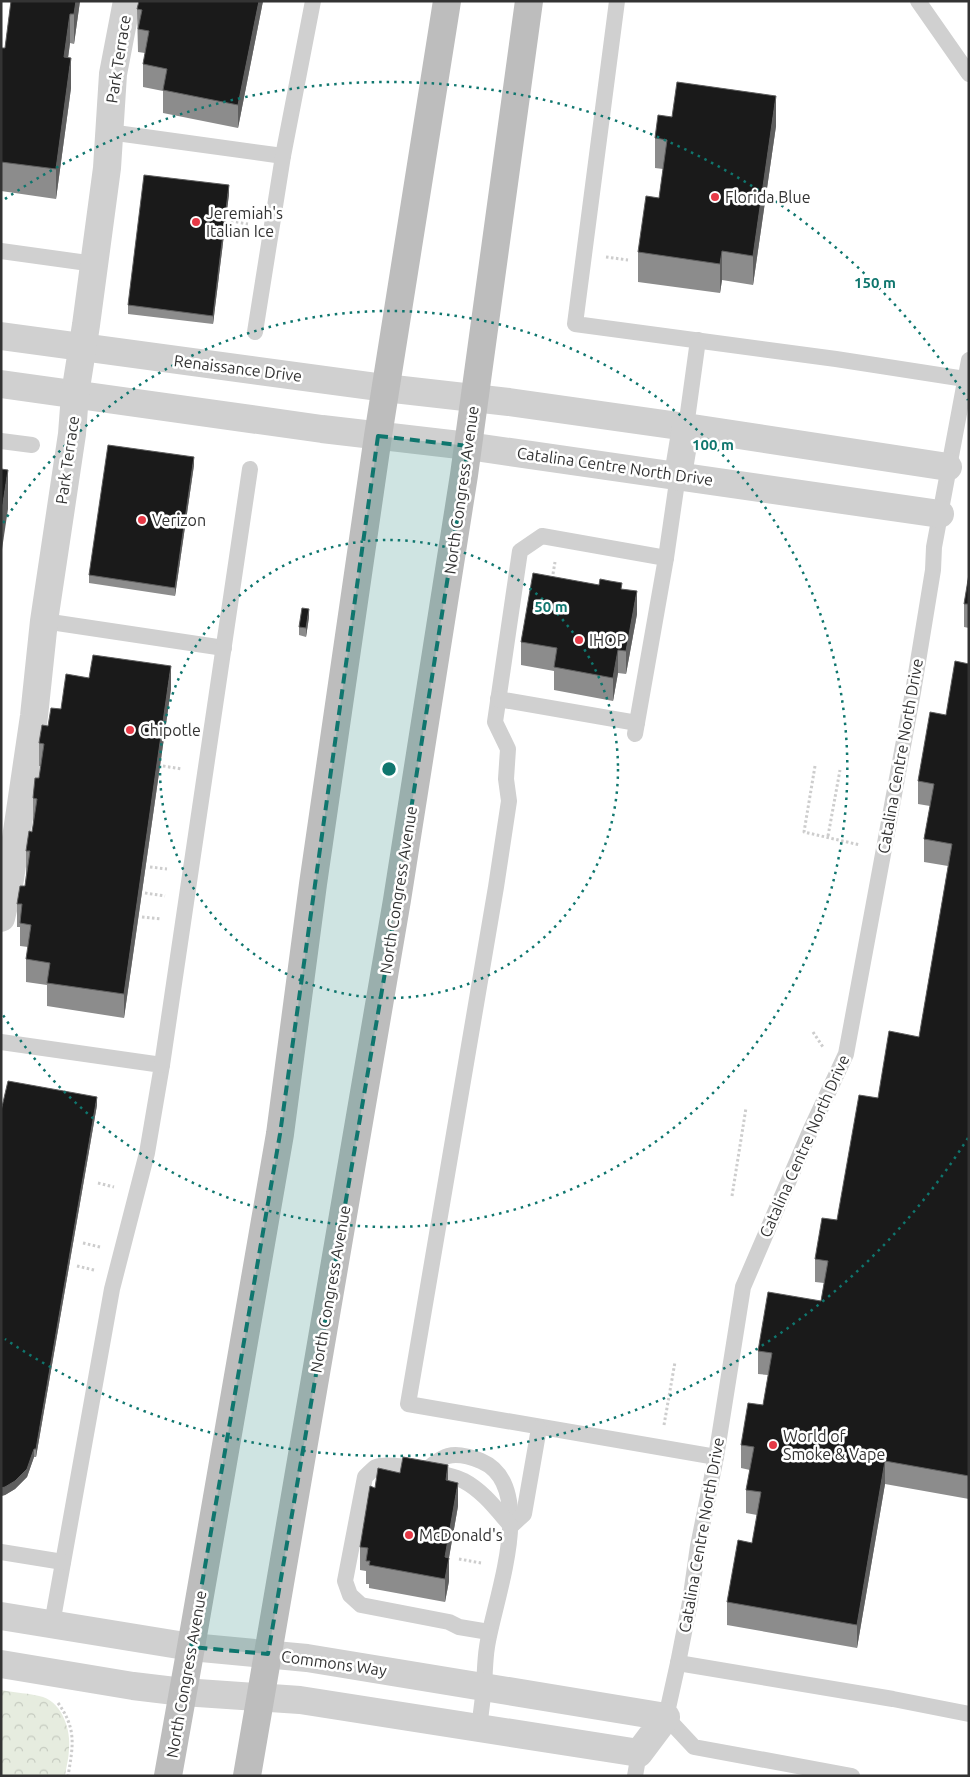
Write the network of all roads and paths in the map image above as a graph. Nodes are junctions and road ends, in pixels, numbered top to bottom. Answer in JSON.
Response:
{"nodes":[{"id":1,"x":127,"y":1,"type":"edge"},
{"id":2,"x":313,"y":1,"type":"edge"},
{"id":3,"x":447,"y":1,"type":"edge"},
{"id":4,"x":529,"y":1,"type":"edge"},
{"id":5,"x":617,"y":1,"type":"edge"},
{"id":6,"x":918,"y":1,"type":"edge"},
{"id":7,"x":969,"y":74,"type":"edge"},
{"id":8,"x":109,"y":132,"type":"junction"},
{"id":9,"x":283,"y":156,"type":"junction"},
{"id":10,"x":232,"y":221,"type":"dead end"},
{"id":11,"x":256,"y":225,"type":"dead end"},
{"id":12,"x":1,"y":251,"type":"edge"},
{"id":13,"x":603,"y":257,"type":"dead end"},
{"id":14,"x":628,"y":260,"type":"dead end"},
{"id":15,"x":95,"y":264,"type":"junction"},
{"id":16,"x":256,"y":332,"type":"dead end"},
{"id":17,"x":1,"y":336,"type":"edge"},
{"id":18,"x":698,"y":340,"type":"junction"},
{"id":19,"x":82,"y":348,"type":"junction"},
{"id":20,"x":969,"y":360,"type":"edge"},
{"id":21,"x":965,"y":380,"type":"junction"},
{"id":22,"x":1,"y":384,"type":"edge"},
{"id":23,"x":385,"y":388,"type":"junction"},
{"id":24,"x":75,"y":394,"type":"junction"},
{"id":25,"x":474,"y":399,"type":"junction"},
{"id":26,"x":686,"y":427,"type":"junction"},
{"id":27,"x":378,"y":436,"type":"junction"},
{"id":28,"x":1,"y":441,"type":"edge"},
{"id":29,"x":32,"y":445,"type":"dead end"},
{"id":30,"x":468,"y":446,"type":"junction"},
{"id":31,"x":948,"y":467,"type":"junction"},
{"id":32,"x":250,"y":469,"type":"dead end"},
{"id":33,"x":678,"y":475,"type":"junction"},
{"id":34,"x":940,"y":514,"type":"junction"},
{"id":35,"x":666,"y":558,"type":"junction"},
{"id":36,"x":556,"y":560,"type":"dead end"},
{"id":37,"x":554,"y":574,"type":"dead end"},
{"id":38,"x":44,"y":621,"type":"junction"},
{"id":39,"x":224,"y":648,"type":"junction"},
{"id":40,"x":498,"y":699,"type":"junction"},
{"id":41,"x":163,"y":766,"type":"dead end"},
{"id":42,"x":816,"y":766,"type":"dead end"},
{"id":43,"x":188,"y":770,"type":"dead end"},
{"id":44,"x":840,"y":770,"type":"dead end"},
{"id":45,"x":828,"y":836,"type":"junction"},
{"id":46,"x":862,"y":846,"type":"dead end"},
{"id":47,"x":150,"y":867,"type":"dead end"},
{"id":48,"x":174,"y":870,"type":"dead end"},
{"id":49,"x":145,"y":893,"type":"dead end"},
{"id":50,"x":170,"y":897,"type":"dead end"},
{"id":51,"x":142,"y":917,"type":"dead end"},
{"id":52,"x":1,"y":918,"type":"edge"},
{"id":53,"x":167,"y":920,"type":"dead end"},
{"id":54,"x":813,"y":1032,"type":"dead end"},
{"id":55,"x":1,"y":1042,"type":"edge"},
{"id":56,"x":824,"y":1049,"type":"dead end"},
{"id":57,"x":162,"y":1065,"type":"junction"},
{"id":58,"x":746,"y":1108,"type":"dead end"},
{"id":59,"x":98,"y":1183,"type":"dead end"},
{"id":60,"x":121,"y":1188,"type":"dead end"},
{"id":61,"x":732,"y":1196,"type":"dead end"},
{"id":62,"x":84,"y":1243,"type":"dead end"},
{"id":63,"x":106,"y":1249,"type":"dead end"},
{"id":64,"x":78,"y":1266,"type":"dead end"},
{"id":65,"x":102,"y":1272,"type":"dead end"},
{"id":66,"x":675,"y":1362,"type":"dead end"},
{"id":67,"x":539,"y":1428,"type":"junction"},
{"id":68,"x":663,"y":1430,"type":"dead end"},
{"id":69,"x":716,"y":1457,"type":"junction"},
{"id":70,"x":425,"y":1470,"type":"junction"},
{"id":71,"x":511,"y":1526,"type":"junction"},
{"id":72,"x":1,"y":1552,"type":"edge"},
{"id":73,"x":459,"y":1560,"type":"dead end"},
{"id":74,"x":63,"y":1562,"type":"junction"},
{"id":75,"x":488,"y":1564,"type":"dead end"},
{"id":76,"x":1,"y":1616,"type":"edge"},
{"id":77,"x":52,"y":1624,"type":"junction"},
{"id":78,"x":489,"y":1632,"type":"junction"},
{"id":79,"x":191,"y":1647,"type":"junction"},
{"id":80,"x":268,"y":1654,"type":"junction"},
{"id":81,"x":1,"y":1664,"type":"edge"},
{"id":82,"x":678,"y":1664,"type":"junction"},
{"id":83,"x":484,"y":1688,"type":"junction"},
{"id":84,"x":183,"y":1692,"type":"junction"},
{"id":85,"x":260,"y":1697,"type":"junction"},
{"id":86,"x":56,"y":1700,"type":"dead end"},
{"id":87,"x":969,"y":1714,"type":"edge"},
{"id":88,"x":666,"y":1717,"type":"junction"},
{"id":89,"x":479,"y":1727,"type":"junction"},
{"id":90,"x":637,"y":1764,"type":"edge"},
{"id":91,"x":68,"y":1776,"type":"edge"},
{"id":92,"x":168,"y":1776,"type":"edge"},
{"id":93,"x":247,"y":1776,"type":"edge"},
{"id":94,"x":851,"y":1776,"type":"edge"}],
"edges":[{"from":1,"to":8,"type":"street","name":"Park Terrace"},
{"from":2,"to":9,"type":"lane"},
{"from":3,"to":23,"type":"main road","name":"North Congress Avenue"},
{"from":4,"to":25,"type":"main road","name":"North Congress Avenue"},
{"from":5,"to":18,"type":"lane"},
{"from":6,"to":7,"type":"lane"},
{"from":8,"to":9,"type":"lane"},
{"from":8,"to":15,"type":"street","name":"Park Terrace"},
{"from":9,"to":16,"type":"lane"},
{"from":10,"to":11,"type":"path"},
{"from":12,"to":15,"type":"lane"},
{"from":13,"to":14,"type":"path"},
{"from":15,"to":19,"type":"street","name":"Park Terrace"},
{"from":17,"to":19,"type":"street","name":"Renaissance Drive"},
{"from":18,"to":21,"type":"lane"},
{"from":18,"to":26,"type":"lane"},
{"from":19,"to":23,"type":"street","name":"Renaissance Drive"},
{"from":19,"to":24,"type":"street","name":"Park Terrace"},
{"from":20,"to":21,"type":"lane","name":"Catalina Centre North Drive"},
{"from":21,"to":31,"type":"lane","name":"Catalina Centre North Drive"},
{"from":22,"to":24,"type":"street"},
{"from":23,"to":25,"type":"street","name":"Renaissance Drive"},
{"from":23,"to":27,"type":"main road","name":"North Congress Avenue"},
{"from":24,"to":27,"type":"street"},
{"from":24,"to":38,"type":"street","name":"Park Terrace"},
{"from":25,"to":26,"type":"street"},
{"from":25,"to":30,"type":"main road","name":"North Congress Avenue"},
{"from":26,"to":31,"type":"street"},
{"from":26,"to":33,"type":"street"},
{"from":27,"to":30,"type":"street"},
{"from":27,"to":79,"type":"main road","name":"North Congress Avenue"},
{"from":28,"to":29,"type":"lane"},
{"from":30,"to":33,"type":"street","name":"Catalina Centre North Drive"},
{"from":30,"to":80,"type":"main road","name":"North Congress Avenue"},
{"from":31,"to":34,"type":"lane","name":"Catalina Centre North Drive"},
{"from":32,"to":39,"type":"lane"},
{"from":33,"to":34,"type":"street","name":"Catalina Centre North Drive"},
{"from":33,"to":35,"type":"lane"},
{"from":34,"to":69,"type":"lane","name":"Catalina Centre North Drive"},
{"from":35,"to":40,"type":"lane"},
{"from":35,"to":40,"type":"lane"},
{"from":36,"to":37,"type":"path"},
{"from":38,"to":39,"type":"lane"},
{"from":38,"to":52,"type":"street","name":"Park Terrace"},
{"from":39,"to":57,"type":"lane"},
{"from":40,"to":67,"type":"lane"},
{"from":41,"to":43,"type":"path"},
{"from":42,"to":45,"type":"path"},
{"from":44,"to":45,"type":"path"},
{"from":45,"to":46,"type":"path"},
{"from":47,"to":48,"type":"path"},
{"from":49,"to":50,"type":"path"},
{"from":51,"to":53,"type":"path"},
{"from":54,"to":56,"type":"path"},
{"from":55,"to":57,"type":"lane"},
{"from":57,"to":74,"type":"lane"},
{"from":58,"to":61,"type":"path"},
{"from":59,"to":60,"type":"path"},
{"from":62,"to":63,"type":"path"},
{"from":64,"to":65,"type":"path"},
{"from":66,"to":68,"type":"path"},
{"from":67,"to":69,"type":"lane"},
{"from":67,"to":71,"type":"lane"},
{"from":69,"to":82,"type":"lane","name":"Catalina Centre North Drive"},
{"from":70,"to":71,"type":"lane"},
{"from":70,"to":71,"type":"lane"},
{"from":70,"to":78,"type":"lane"},
{"from":71,"to":78,"type":"lane"},
{"from":72,"to":74,"type":"lane"},
{"from":73,"to":75,"type":"path"},
{"from":74,"to":77,"type":"lane"},
{"from":76,"to":77,"type":"street","name":"Commons Way"},
{"from":77,"to":79,"type":"street","name":"Commons Way"},
{"from":78,"to":83,"type":"lane"},
{"from":79,"to":80,"type":"street","name":"Commons Way"},
{"from":79,"to":84,"type":"main road","name":"North Congress Avenue"},
{"from":80,"to":83,"type":"street","name":"Commons Way"},
{"from":80,"to":85,"type":"main road","name":"North Congress Avenue"},
{"from":81,"to":84,"type":"street"},
{"from":82,"to":87,"type":"lane"},
{"from":82,"to":88,"type":"lane","name":"Catalina Centre North Drive"},
{"from":83,"to":88,"type":"street","name":"Commons Way"},
{"from":83,"to":89,"type":"lane"},
{"from":84,"to":85,"type":"street"},
{"from":84,"to":92,"type":"main road","name":"North Congress Avenue"},
{"from":85,"to":89,"type":"street"},
{"from":85,"to":93,"type":"main road","name":"North Congress Avenue"},
{"from":86,"to":91,"type":"path"},
{"from":88,"to":90,"type":"street"},
{"from":88,"to":94,"type":"lane"},
{"from":89,"to":90,"type":"street"}]}
